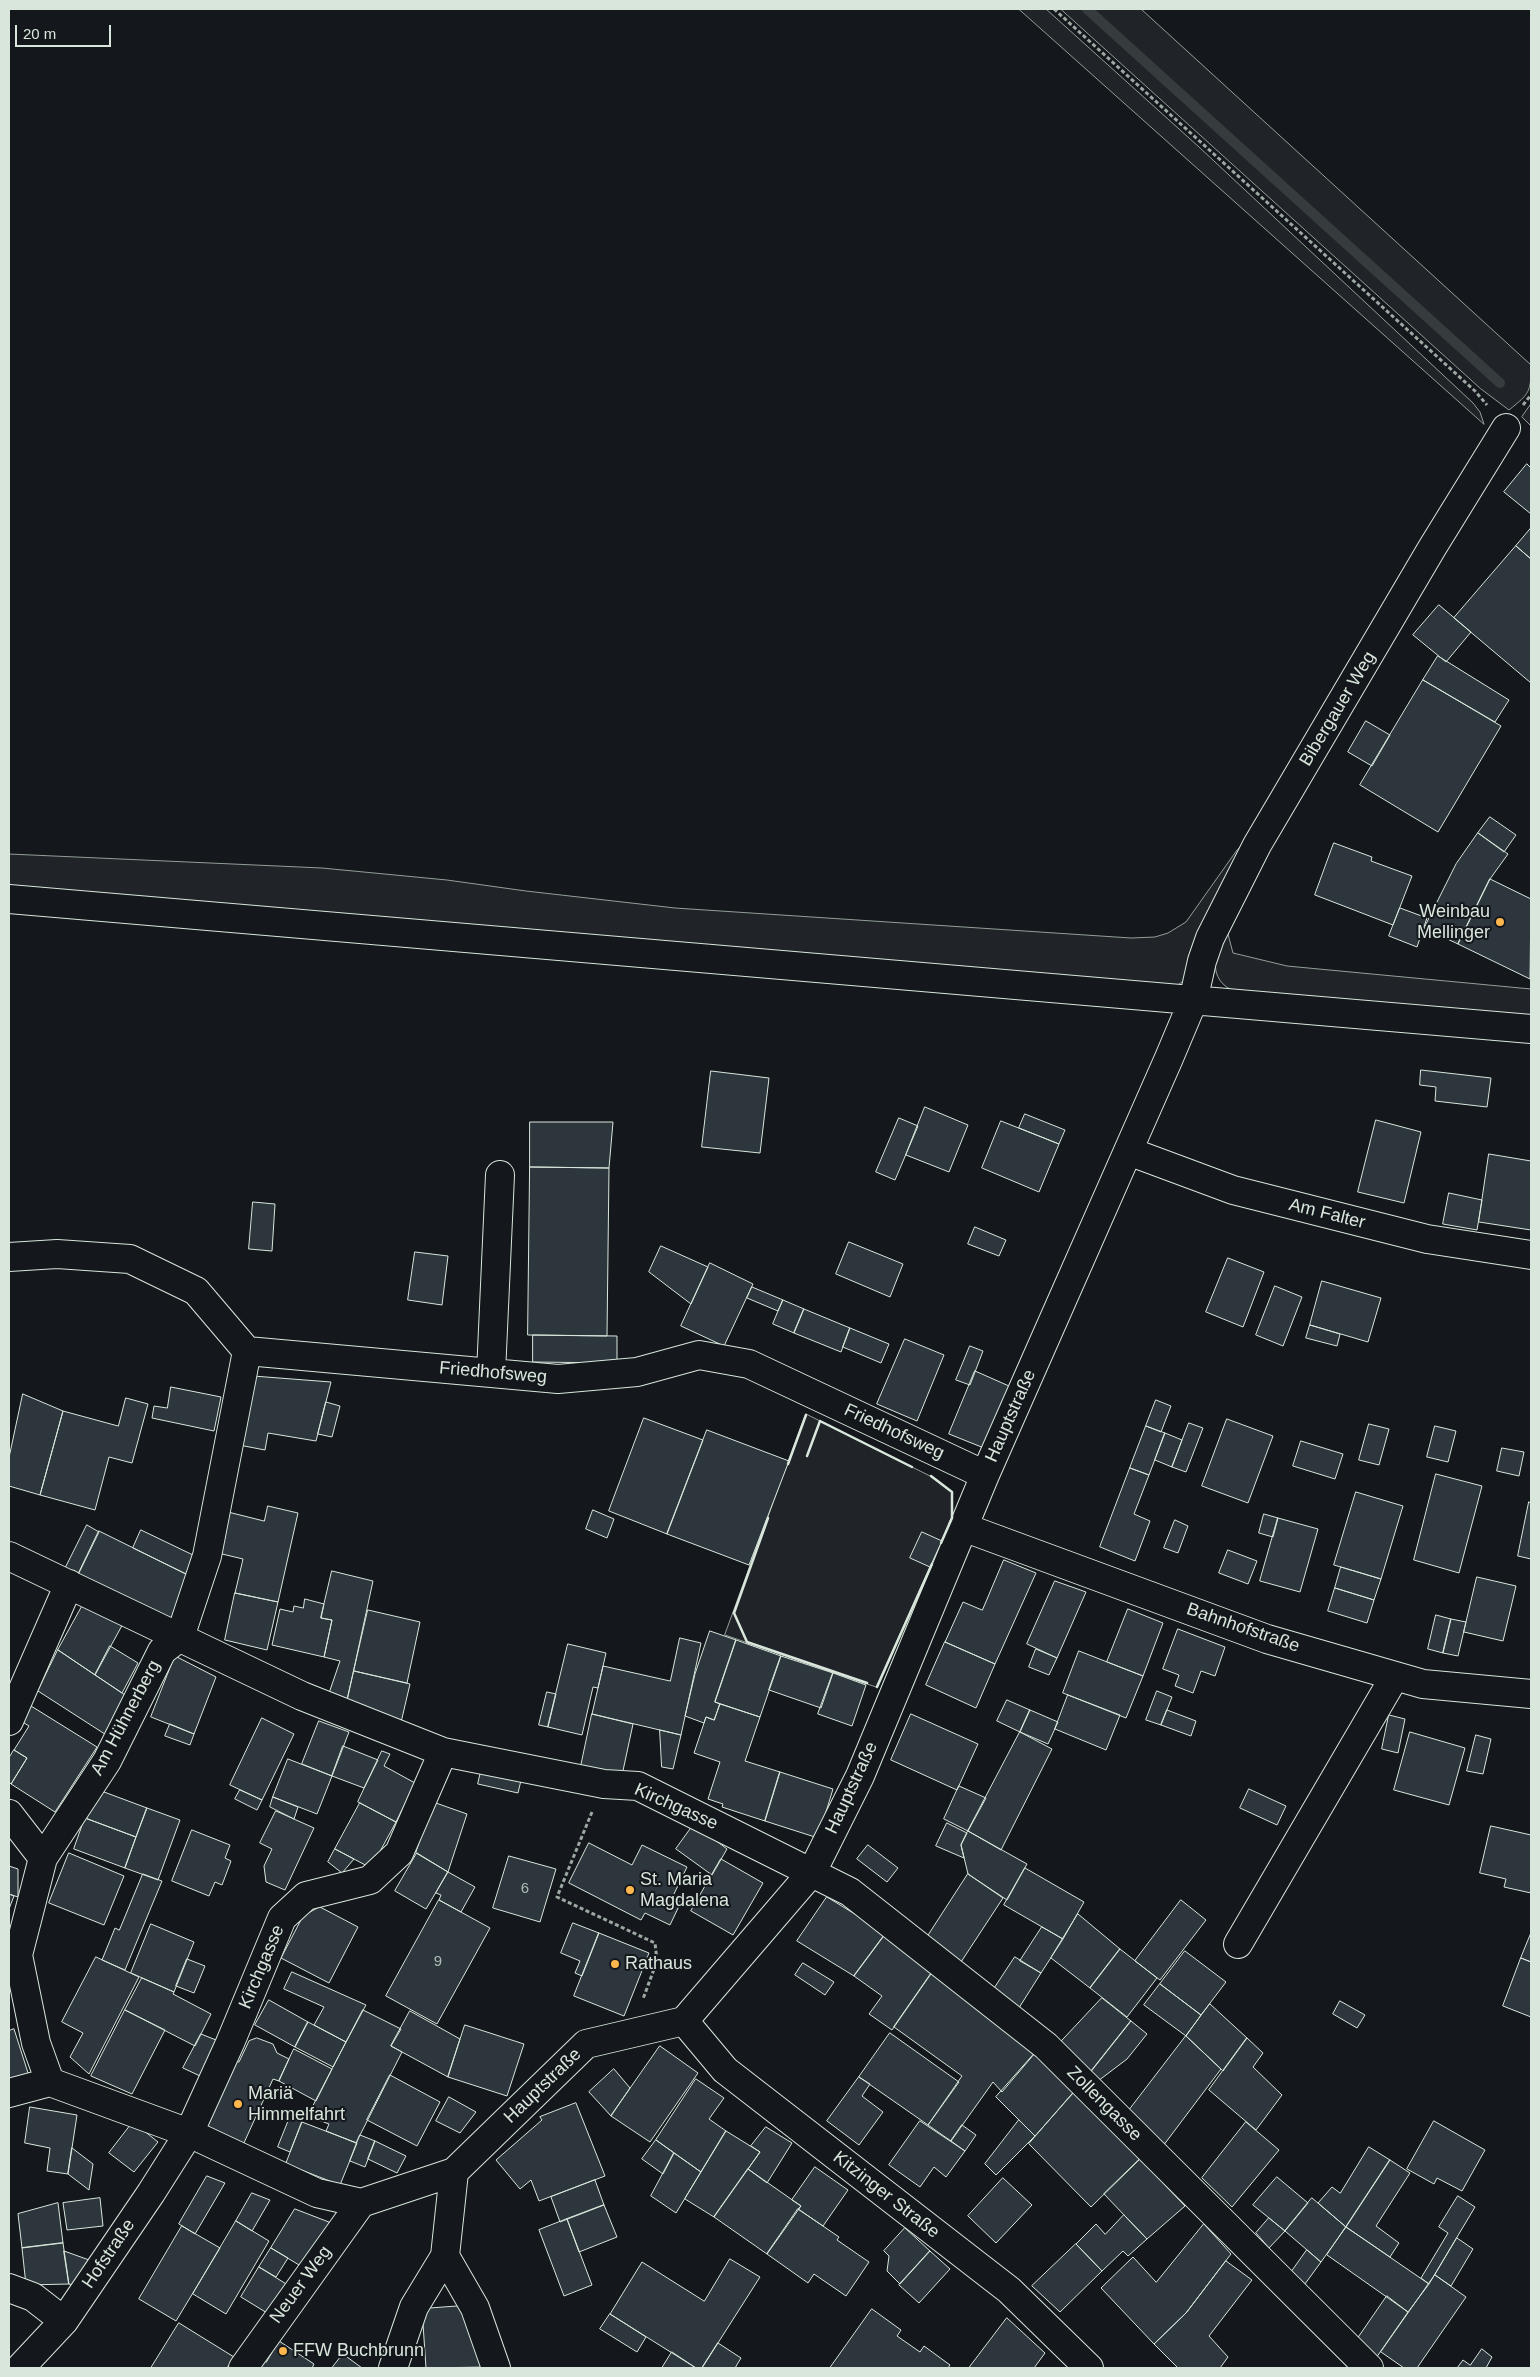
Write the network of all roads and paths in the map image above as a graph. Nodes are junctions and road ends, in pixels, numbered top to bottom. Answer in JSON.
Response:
{"nodes":[{"id":1,"x":1054,"y":9,"type":"edge"},
{"id":2,"x":1506,"y":428,"type":"joint"},
{"id":3,"x":9,"y":898,"type":"edge"},
{"id":4,"x":1193,"y":1001,"type":"junction"},
{"id":5,"x":1531,"y":1029,"type":"edge"},
{"id":6,"x":1128,"y":1151,"type":"junction"},
{"id":7,"x":500,"y":1176,"type":"dead end"},
{"id":8,"x":1531,"y":1255,"type":"edge"},
{"id":9,"x":9,"y":1257,"type":"edge"},
{"id":10,"x":247,"y":1351,"type":"junction"},
{"id":11,"x":490,"y":1373,"type":"junction"},
{"id":12,"x":985,"y":1475,"type":"junction"},
{"id":13,"x":964,"y":1527,"type":"junction"},
{"id":14,"x":9,"y":1556,"type":"edge"},
{"id":15,"x":68,"y":1584,"type":"junction"},
{"id":16,"x":180,"y":1637,"type":"junction"},
{"id":17,"x":1395,"y":1676,"type":"junction"},
{"id":18,"x":1531,"y":1694,"type":"edge"},
{"id":19,"x":9,"y":1721,"type":"edge"},
{"id":20,"x":443,"y":1752,"type":"junction"},
{"id":21,"x":604,"y":1784,"type":"junction"},
{"id":22,"x":9,"y":1814,"type":"edge"},
{"id":23,"x":43,"y":1858,"type":"junction"},
{"id":24,"x":812,"y":1872,"type":"junction"},
{"id":25,"x":1238,"y":1944,"type":"dead end"},
{"id":26,"x":684,"y":2021,"type":"junction"},
{"id":27,"x":630,"y":2033,"type":"junction"},
{"id":28,"x":50,"y":2082,"type":"junction"},
{"id":29,"x":9,"y":2093,"type":"edge"},
{"id":30,"x":189,"y":2133,"type":"junction"},
{"id":31,"x":454,"y":2172,"type":"junction"},
{"id":32,"x":361,"y":2202,"type":"junction"},
{"id":33,"x":445,"y":2256,"type":"junction"},
{"id":34,"x":9,"y":2288,"type":"edge"},
{"id":35,"x":64,"y":2321,"type":"junction"},
{"id":36,"x":20,"y":2368,"type":"edge"},
{"id":37,"x":243,"y":2368,"type":"edge"},
{"id":38,"x":393,"y":2368,"type":"edge"},
{"id":39,"x":496,"y":2368,"type":"edge"},
{"id":40,"x":1089,"y":2368,"type":"edge"},
{"id":41,"x":1369,"y":2368,"type":"edge"}],
"edges":[{"from":1,"to":2,"type":"path"},
{"from":2,"to":4,"type":"street","name":"Bibergauer Weg"},
{"from":3,"to":4,"type":"street"},
{"from":4,"to":5,"type":"street"},
{"from":4,"to":6,"type":"street","name":"Hauptstraße"},
{"from":6,"to":8,"type":"street","name":"Am Falter"},
{"from":6,"to":12,"type":"street","name":"Hauptstraße"},
{"from":7,"to":11,"type":"street"},
{"from":9,"to":10,"type":"street"},
{"from":10,"to":11,"type":"street","name":"Friedhofsweg"},
{"from":10,"to":16,"type":"street"},
{"from":11,"to":12,"type":"street","name":"Friedhofsweg"},
{"from":12,"to":13,"type":"street","name":"Hauptstraße"},
{"from":13,"to":17,"type":"street","name":"Bahnhofstraße"},
{"from":13,"to":24,"type":"street","name":"Hauptstraße"},
{"from":14,"to":15,"type":"street"},
{"from":15,"to":16,"type":"street"},
{"from":15,"to":19,"type":"street"},
{"from":16,"to":20,"type":"street","name":"Kirchgasse"},
{"from":16,"to":23,"type":"street","name":"Am Hühnerberg"},
{"from":17,"to":18,"type":"street","name":"Bahnhofstraße"},
{"from":17,"to":25,"type":"street"},
{"from":20,"to":21,"type":"street","name":"Kirchgasse"},
{"from":20,"to":30,"type":"street","name":"Kirchgasse"},
{"from":21,"to":24,"type":"street","name":"Kirchgasse"},
{"from":21,"to":27,"type":"path"},
{"from":22,"to":23,"type":"street"},
{"from":23,"to":28,"type":"street","name":"Am Hühnerberg"},
{"from":24,"to":26,"type":"street","name":"Hauptstraße"},
{"from":24,"to":41,"type":"street","name":"Zollengasse"},
{"from":26,"to":27,"type":"street","name":"Hauptstraße"},
{"from":26,"to":40,"type":"street","name":"Kitzinger Straße"},
{"from":27,"to":31,"type":"street","name":"Hauptstraße"},
{"from":28,"to":29,"type":"street"},
{"from":28,"to":30,"type":"street"},
{"from":30,"to":32,"type":"street","name":"Hauptstraße"},
{"from":30,"to":35,"type":"street","name":"Hofstraße"},
{"from":31,"to":32,"type":"street","name":"Hauptstraße"},
{"from":31,"to":33,"type":"street"},
{"from":32,"to":37,"type":"street","name":"Neuer Weg"},
{"from":33,"to":38,"type":"street"},
{"from":33,"to":39,"type":"street"},
{"from":34,"to":35,"type":"street"},
{"from":35,"to":36,"type":"street","name":"Hofstraße"}]}
